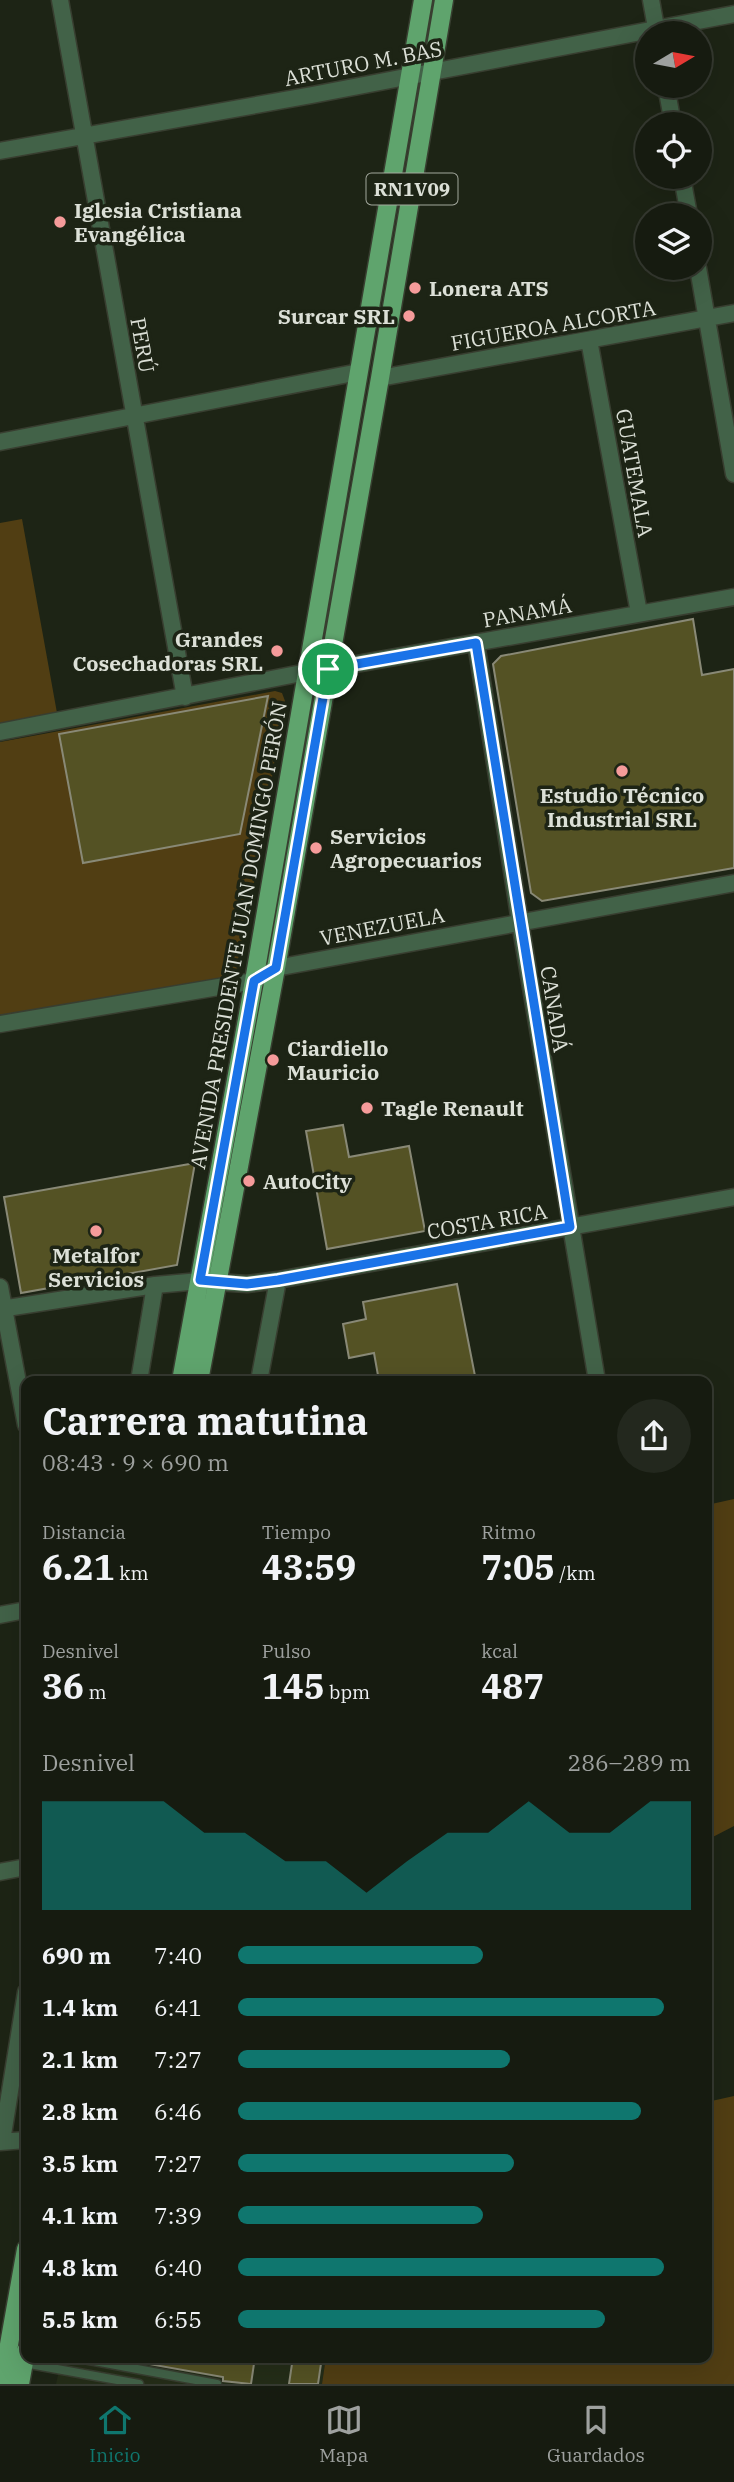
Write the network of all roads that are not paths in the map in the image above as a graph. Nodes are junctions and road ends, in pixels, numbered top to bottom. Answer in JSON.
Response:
{"nodes":[{"id":1,"x":60,"y":0,"type":"edge"},
{"id":2,"x":423,"y":0,"type":"edge"},
{"id":3,"x":444,"y":0,"type":"edge"},
{"id":4,"x":651,"y":0,"type":"edge"},
{"id":5,"x":734,"y":14,"type":"edge"},
{"id":6,"x":655,"y":21,"type":"edge"},
{"id":7,"x":702,"y":21,"type":"edge"},
{"id":8,"x":635,"y":35,"type":"edge"},
{"id":9,"x":432,"y":71,"type":"junction"},
{"id":10,"x":411,"y":75,"type":"junction"},
{"id":11,"x":85,"y":136,"type":"junction"},
{"id":12,"x":0,"y":151,"type":"edge"},
{"id":13,"x":700,"y":280,"type":"edge"},
{"id":14,"x":734,"y":313,"type":"edge"},
{"id":15,"x":706,"y":318,"type":"junction"},
{"id":16,"x":589,"y":340,"type":"junction"},
{"id":17,"x":359,"y":372,"type":"junction"},
{"id":18,"x":380,"y":378,"type":"junction"},
{"id":19,"x":135,"y":417,"type":"junction"},
{"id":20,"x":0,"y":442,"type":"edge"},
{"id":21,"x":734,"y":474,"type":"edge"},
{"id":22,"x":734,"y":597,"type":"edge"},
{"id":23,"x":639,"y":613,"type":"junction"},
{"id":24,"x":476,"y":643,"type":"junction"},
{"id":25,"x":328,"y":669,"type":"junction"},
{"id":26,"x":306,"y":672,"type":"junction"},
{"id":27,"x":185,"y":697,"type":"junction"},
{"id":28,"x":0,"y":732,"type":"edge"},
{"id":29,"x":734,"y":883,"type":"edge"},
{"id":30,"x":520,"y":922,"type":"junction"},
{"id":31,"x":276,"y":968,"type":"junction"},
{"id":32,"x":254,"y":981,"type":"junction"},
{"id":33,"x":0,"y":1024,"type":"edge"},
{"id":34,"x":734,"y":1197,"type":"edge"},
{"id":35,"x":570,"y":1227,"type":"junction"},
{"id":36,"x":278,"y":1280,"type":"junction"},
{"id":37,"x":208,"y":1281,"type":"junction"},
{"id":38,"x":155,"y":1285,"type":"junction"},
{"id":39,"x":0,"y":1287,"type":"edge"},
{"id":40,"x":2,"y":1309,"type":"edge"},
{"id":41,"x":140,"y":1376,"type":"edge"},
{"id":42,"x":182,"y":1376,"type":"edge"},
{"id":43,"x":199,"y":1376,"type":"edge"},
{"id":44,"x":260,"y":1376,"type":"edge"},
{"id":45,"x":596,"y":1376,"type":"edge"},
{"id":46,"x":21,"y":1401,"type":"edge"},
{"id":47,"x":21,"y":1611,"type":"edge"},
{"id":48,"x":0,"y":1615,"type":"edge"},
{"id":49,"x":21,"y":1868,"type":"edge"},
{"id":50,"x":0,"y":1872,"type":"edge"},
{"id":51,"x":21,"y":2022,"type":"edge"},
{"id":52,"x":21,"y":2140,"type":"edge"},
{"id":53,"x":1,"y":2141,"type":"edge"},
{"id":54,"x":21,"y":2276,"type":"edge"},
{"id":55,"x":24,"y":2363,"type":"edge"},
{"id":56,"x":50,"y":2363,"type":"edge"},
{"id":57,"x":98,"y":2363,"type":"edge"},
{"id":58,"x":2,"y":2377,"type":"edge"},
{"id":59,"x":170,"y":2380,"type":"edge"},
{"id":60,"x":20,"y":2384,"type":"edge"},
{"id":61,"x":139,"y":2384,"type":"edge"},
{"id":62,"x":217,"y":2384,"type":"edge"}],
"edges":[{"from":1,"to":11,"type":"street","name":"PERÚ"},
{"from":2,"to":10,"type":"main road","name":"AVENIDA PRESIDENTE JUAN DOMINGO PERÓN","number":"RN1V09"},
{"from":3,"to":9,"type":"main road","name":"AVENIDA PRESIDENTE JUAN DOMINGO PERÓN","number":"RN1V09"},
{"from":4,"to":6,"type":"street"},
{"from":5,"to":7,"type":"street","name":"ARTURO M. BAS"},
{"from":8,"to":9,"type":"street","name":"ARTURO M. BAS"},
{"from":9,"to":10,"type":"street","name":"ARTURO M. BAS"},
{"from":9,"to":18,"type":"main road","name":"AVENIDA PRESIDENTE JUAN DOMINGO PERÓN","number":"RN1V09"},
{"from":10,"to":11,"type":"street","name":"ARTURO M. BAS"},
{"from":10,"to":17,"type":"main road","name":"AVENIDA PRESIDENTE JUAN DOMINGO PERÓN","number":"RN1V09"},
{"from":11,"to":12,"type":"street","name":"ARTURO M. BAS"},
{"from":11,"to":19,"type":"street","name":"PERÚ"},
{"from":13,"to":15,"type":"street"},
{"from":14,"to":15,"type":"street","name":"FIGUEROA ALCORTA"},
{"from":15,"to":16,"type":"street","name":"FIGUEROA ALCORTA"},
{"from":15,"to":21,"type":"street"},
{"from":16,"to":18,"type":"street","name":"FIGUEROA ALCORTA"},
{"from":16,"to":23,"type":"street","name":"GUATEMALA"},
{"from":17,"to":19,"type":"street"},
{"from":17,"to":26,"type":"main road","name":"AVENIDA PRESIDENTE JUAN DOMINGO PERÓN","number":"RN1V09"},
{"from":18,"to":25,"type":"main road","name":"AVENIDA PRESIDENTE JUAN DOMINGO PERÓN","number":"RN1V09"},
{"from":19,"to":20,"type":"street"},
{"from":19,"to":27,"type":"street","name":"PERÚ"},
{"from":22,"to":23,"type":"street","name":"PANAMÁ"},
{"from":23,"to":24,"type":"street","name":"PANAMÁ"},
{"from":24,"to":25,"type":"street","name":"PANAMÁ"},
{"from":24,"to":30,"type":"street","name":"CANADÁ"},
{"from":25,"to":31,"type":"main road","name":"AVENIDA PRESIDENTE JUAN DOMINGO PERÓN","number":"RN1V09"},
{"from":26,"to":27,"type":"street"},
{"from":26,"to":32,"type":"main road","name":"AVENIDA PRESIDENTE JUAN DOMINGO PERÓN","number":"RN1V09"},
{"from":27,"to":28,"type":"street"},
{"from":29,"to":30,"type":"street","name":"VENEZUELA"},
{"from":30,"to":31,"type":"street","name":"VENEZUELA"},
{"from":30,"to":35,"type":"street","name":"CANADÁ"},
{"from":31,"to":32,"type":"street","name":"VENEZUELA"},
{"from":31,"to":37,"type":"main road","name":"AVENIDA PRESIDENTE JUAN DOMINGO PERÓN","number":"RN1V09"},
{"from":32,"to":33,"type":"street","name":"VENEZUELA"},
{"from":32,"to":37,"type":"main road","name":"AVENIDA PRESIDENTE JUAN DOMINGO PERÓN","number":"RN1V09"},
{"from":34,"to":35,"type":"street","name":"COSTA RICA"},
{"from":35,"to":36,"type":"street","name":"COSTA RICA"},
{"from":35,"to":45,"type":"street","name":"CANADÁ"},
{"from":36,"to":37,"type":"street","name":"COSTA RICA"},
{"from":36,"to":44,"type":"street"},
{"from":37,"to":38,"type":"street"},
{"from":37,"to":42,"type":"main road","name":"AVENIDA PRESIDENTE JUAN DOMINGO PERÓN","number":"RN1V09"},
{"from":37,"to":43,"type":"main road","name":"AVENIDA PRESIDENTE JUAN DOMINGO PERÓN","number":"RN1V09"},
{"from":38,"to":40,"type":"street"},
{"from":38,"to":41,"type":"street"},
{"from":39,"to":40,"type":"street"},
{"from":40,"to":46,"type":"street"},
{"from":47,"to":48,"type":"street"},
{"from":49,"to":50,"type":"street"},
{"from":51,"to":53,"type":"street"},
{"from":52,"to":53,"type":"street"},
{"from":54,"to":58,"type":"main road"},
{"from":55,"to":60,"type":"main road"},
{"from":56,"to":61,"type":"lane"},
{"from":57,"to":59,"type":"lane"},
{"from":59,"to":62,"type":"lane"}]}
